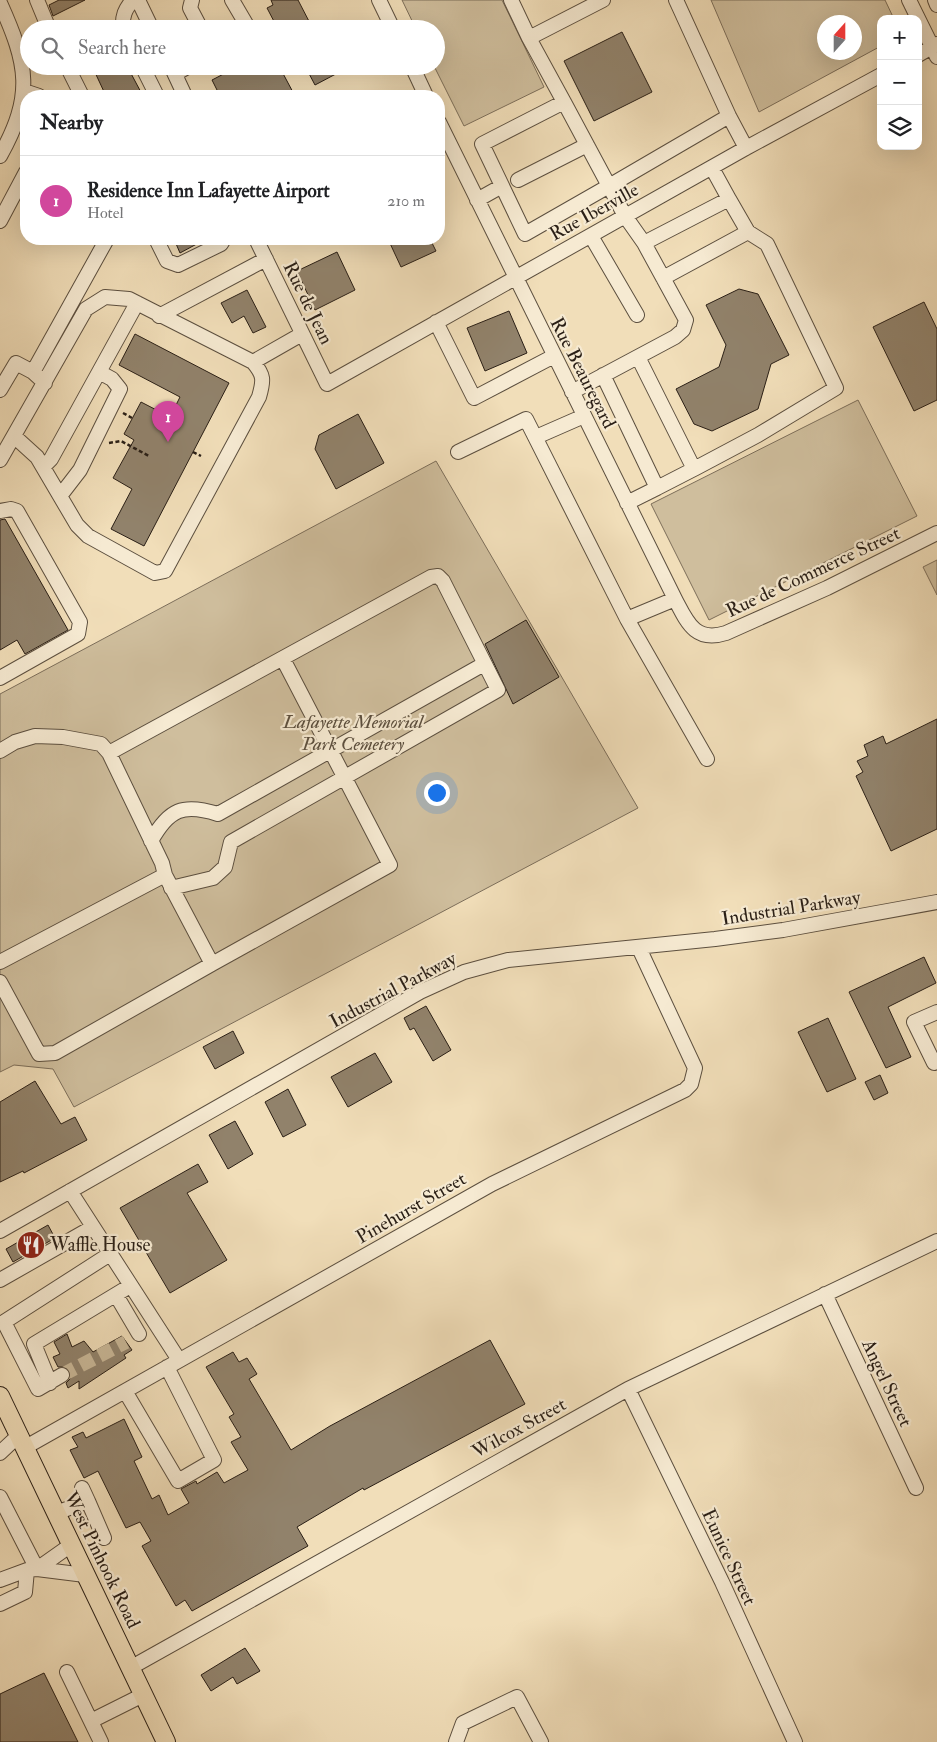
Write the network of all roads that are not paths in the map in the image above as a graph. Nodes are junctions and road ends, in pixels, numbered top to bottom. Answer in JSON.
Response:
{"nodes":[{"id":1,"x":37,"y":0,"type":"edge"},
{"id":2,"x":133,"y":0,"type":"edge"},
{"id":3,"x":138,"y":0,"type":"edge"},
{"id":4,"x":192,"y":0,"type":"edge"},
{"id":5,"x":232,"y":0,"type":"edge"},
{"id":6,"x":379,"y":0,"type":"edge"},
{"id":7,"x":511,"y":0,"type":"edge"},
{"id":8,"x":603,"y":0,"type":"edge"},
{"id":9,"x":676,"y":0,"type":"edge"},
{"id":10,"x":909,"y":0,"type":"edge"},
{"id":11,"x":935,"y":0,"type":"edge"},
{"id":12,"x":0,"y":3,"type":"edge"},
{"id":13,"x":937,"y":5,"type":"edge"},
{"id":14,"x":45,"y":20,"type":"edge"},
{"id":15,"x":122,"y":20,"type":"edge"},
{"id":16,"x":148,"y":20,"type":"edge"},
{"id":17,"x":196,"y":20,"type":"edge"},
{"id":18,"x":244,"y":20,"type":"edge"},
{"id":19,"x":389,"y":20,"type":"edge"},
{"id":20,"x":4,"y":22,"type":"edge"},
{"id":21,"x":529,"y":38,"type":"junction"},
{"id":22,"x":20,"y":48,"type":"edge"},
{"id":23,"x":935,"y":49,"type":"edge"},
{"id":24,"x":922,"y":54,"type":"edge"},
{"id":25,"x":24,"y":75,"type":"edge"},
{"id":26,"x":72,"y":75,"type":"edge"},
{"id":27,"x":146,"y":75,"type":"edge"},
{"id":28,"x":176,"y":75,"type":"edge"},
{"id":29,"x":416,"y":75,"type":"edge"},
{"id":30,"x":877,"y":77,"type":"edge"},
{"id":31,"x":24,"y":90,"type":"edge"},
{"id":32,"x":79,"y":90,"type":"edge"},
{"id":33,"x":154,"y":90,"type":"edge"},
{"id":34,"x":183,"y":90,"type":"edge"},
{"id":35,"x":423,"y":90,"type":"edge"},
{"id":36,"x":564,"y":102,"type":"junction"},
{"id":37,"x":20,"y":106,"type":"edge"},
{"id":38,"x":729,"y":116,"type":"junction"},
{"id":39,"x":445,"y":135,"type":"edge"},
{"id":40,"x":587,"y":145,"type":"junction"},
{"id":41,"x":746,"y":148,"type":"junction"},
{"id":42,"x":0,"y":156,"type":"edge"},
{"id":43,"x":712,"y":168,"type":"junction"},
{"id":44,"x":518,"y":180,"type":"dead end"},
{"id":45,"x":20,"y":183,"type":"edge"},
{"id":46,"x":502,"y":186,"type":"junction"},
{"id":47,"x":609,"y":186,"type":"junction"},
{"id":48,"x":729,"y":198,"type":"junction"},
{"id":49,"x":476,"y":200,"type":"junction"},
{"id":50,"x":625,"y":216,"type":"junction"},
{"id":51,"x":0,"y":220,"type":"edge"},
{"id":52,"x":748,"y":232,"type":"junction"},
{"id":53,"x":591,"y":236,"type":"junction"},
{"id":54,"x":644,"y":243,"type":"junction"},
{"id":55,"x":104,"y":245,"type":"edge"},
{"id":56,"x":159,"y":245,"type":"edge"},
{"id":57,"x":219,"y":245,"type":"edge"},
{"id":58,"x":259,"y":245,"type":"edge"},
{"id":59,"x":266,"y":260,"type":"junction"},
{"id":60,"x":515,"y":278,"type":"junction"},
{"id":61,"x":663,"y":278,"type":"junction"},
{"id":62,"x":137,"y":303,"type":"junction"},
{"id":63,"x":637,"y":315,"type":"dead end"},
{"id":64,"x":160,"y":316,"type":"junction"},
{"id":65,"x":436,"y":322,"type":"junction"},
{"id":66,"x":302,"y":334,"type":"junction"},
{"id":67,"x":554,"y":356,"type":"junction"},
{"id":68,"x":638,"y":357,"type":"junction"},
{"id":69,"x":253,"y":362,"type":"junction"},
{"id":70,"x":33,"y":372,"type":"junction"},
{"id":71,"x":99,"y":372,"type":"junction"},
{"id":72,"x":603,"y":375,"type":"junction"},
{"id":73,"x":45,"y":383,"type":"junction"},
{"id":74,"x":327,"y":384,"type":"joint"},
{"id":75,"x":0,"y":390,"type":"edge"},
{"id":76,"x":572,"y":392,"type":"junction"},
{"id":77,"x":584,"y":416,"type":"junction"},
{"id":78,"x":536,"y":437,"type":"junction"},
{"id":79,"x":8,"y":444,"type":"edge"},
{"id":80,"x":458,"y":452,"type":"dead end"},
{"id":81,"x":0,"y":460,"type":"edge"},
{"id":82,"x":43,"y":467,"type":"junction"},
{"id":83,"x":694,"y":469,"type":"junction"},
{"id":84,"x":657,"y":488,"type":"junction"},
{"id":85,"x":60,"y":496,"type":"junction"},
{"id":86,"x":627,"y":503,"type":"junction"},
{"id":87,"x":0,"y":511,"type":"edge"},
{"id":88,"x":937,"y":533,"type":"edge"},
{"id":89,"x":675,"y":599,"type":"junction"},
{"id":90,"x":627,"y":619,"type":"junction"},
{"id":91,"x":702,"y":634,"type":"joint"},
{"id":92,"x":283,"y":659,"type":"junction"},
{"id":93,"x":484,"y":664,"type":"junction"},
{"id":94,"x":0,"y":678,"type":"edge"},
{"id":95,"x":0,"y":750,"type":"edge"},
{"id":96,"x":330,"y":751,"type":"junction"},
{"id":97,"x":109,"y":753,"type":"junction"},
{"id":98,"x":707,"y":759,"type":"dead end"},
{"id":99,"x":344,"y":777,"type":"junction"},
{"id":100,"x":152,"y":841,"type":"junction"},
{"id":101,"x":165,"y":875,"type":"junction"},
{"id":102,"x":172,"y":888,"type":"junction"},
{"id":103,"x":937,"y":902,"type":"edge"},
{"id":104,"x":639,"y":948,"type":"junction"},
{"id":105,"x":0,"y":962,"type":"edge"},
{"id":106,"x":212,"y":964,"type":"junction"},
{"id":107,"x":0,"y":982,"type":"edge"},
{"id":108,"x":937,"y":1012,"type":"edge"},
{"id":109,"x":937,"y":1061,"type":"edge"},
{"id":110,"x":70,"y":1191,"type":"junction"},
{"id":111,"x":93,"y":1227,"type":"junction"},
{"id":112,"x":0,"y":1231,"type":"edge"},
{"id":113,"x":937,"y":1241,"type":"edge"},
{"id":114,"x":110,"y":1254,"type":"junction"},
{"id":115,"x":0,"y":1280,"type":"edge"},
{"id":116,"x":130,"y":1286,"type":"junction"},
{"id":117,"x":825,"y":1294,"type":"junction"},
{"id":118,"x":116,"y":1295,"type":"junction"},
{"id":119,"x":155,"y":1324,"type":"junction"},
{"id":120,"x":139,"y":1334,"type":"junction"},
{"id":121,"x":126,"y":1342,"type":"tunnel mouth"},
{"id":122,"x":173,"y":1364,"type":"junction"},
{"id":123,"x":628,"y":1389,"type":"junction"},
{"id":124,"x":125,"y":1392,"type":"junction"},
{"id":125,"x":0,"y":1396,"type":"edge"},
{"id":126,"x":0,"y":1439,"type":"edge"},
{"id":127,"x":21,"y":1442,"type":"junction"},
{"id":128,"x":0,"y":1452,"type":"edge"},
{"id":129,"x":82,"y":1488,"type":"dead end"},
{"id":130,"x":916,"y":1488,"type":"dead end"},
{"id":131,"x":0,"y":1497,"type":"edge"},
{"id":132,"x":88,"y":1502,"type":"junction"},
{"id":133,"x":56,"y":1514,"type":"junction"},
{"id":134,"x":104,"y":1538,"type":"dead end"},
{"id":135,"x":71,"y":1545,"type":"junction"},
{"id":136,"x":32,"y":1569,"type":"junction"},
{"id":137,"x":85,"y":1575,"type":"junction"},
{"id":138,"x":0,"y":1580,"type":"edge"},
{"id":139,"x":0,"y":1604,"type":"edge"},
{"id":140,"x":130,"y":1668,"type":"junction"},
{"id":141,"x":67,"y":1672,"type":"dead end"},
{"id":142,"x":144,"y":1695,"type":"junction"},
{"id":143,"x":91,"y":1721,"type":"junction"},
{"id":144,"x":101,"y":1742,"type":"edge"},
{"id":145,"x":166,"y":1742,"type":"edge"},
{"id":146,"x":456,"y":1742,"type":"edge"},
{"id":147,"x":541,"y":1742,"type":"edge"},
{"id":148,"x":794,"y":1742,"type":"edge"}],
"edges":[{"from":1,"to":14,"type":"street"},
{"from":2,"to":15,"type":"street"},
{"from":3,"to":16,"type":"street"},
{"from":4,"to":17,"type":"street"},
{"from":5,"to":18,"type":"street"},
{"from":6,"to":19,"type":"street"},
{"from":7,"to":21,"type":"street"},
{"from":8,"to":21,"type":"street"},
{"from":9,"to":38,"type":"street"},
{"from":10,"to":23,"type":"street"},
{"from":11,"to":13,"type":"street"},
{"from":12,"to":20,"type":"street"},
{"from":20,"to":22,"type":"street"},
{"from":21,"to":36,"type":"street"},
{"from":23,"to":24,"type":"street"},
{"from":25,"to":31,"type":"street"},
{"from":26,"to":32,"type":"street"},
{"from":27,"to":33,"type":"street"},
{"from":28,"to":34,"type":"street"},
{"from":29,"to":35,"type":"street"},
{"from":30,"to":41,"type":"street","name":"Rue Iberville"},
{"from":36,"to":40,"type":"street"},
{"from":36,"to":46,"type":"street"},
{"from":37,"to":42,"type":"street"},
{"from":38,"to":41,"type":"street"},
{"from":38,"to":47,"type":"street"},
{"from":39,"to":49,"type":"street","name":"Rue Beauregard"},
{"from":40,"to":44,"type":"street"},
{"from":40,"to":47,"type":"street"},
{"from":41,"to":43,"type":"street","name":"Rue Iberville"},
{"from":43,"to":48,"type":"street"},
{"from":43,"to":50,"type":"street","name":"Rue Iberville"},
{"from":45,"to":51,"type":"street"},
{"from":46,"to":47,"type":"street"},
{"from":46,"to":49,"type":"street"},
{"from":47,"to":50,"type":"street"},
{"from":48,"to":52,"type":"street"},
{"from":48,"to":54,"type":"street"},
{"from":49,"to":60,"type":"street","name":"Rue Beauregard"},
{"from":50,"to":53,"type":"street","name":"Rue Iberville"},
{"from":50,"to":54,"type":"street"},
{"from":52,"to":61,"type":"street"},
{"from":52,"to":83,"type":"street"},
{"from":53,"to":60,"type":"street","name":"Rue Iberville"},
{"from":53,"to":63,"type":"street"},
{"from":54,"to":61,"type":"street"},
{"from":55,"to":70,"type":"street"},
{"from":56,"to":57,"type":"street"},
{"from":58,"to":59,"type":"street","name":"Rue de Jean"},
{"from":59,"to":64,"type":"street"},
{"from":59,"to":66,"type":"street","name":"Rue de Jean"},
{"from":60,"to":65,"type":"street","name":"Rue Iberville"},
{"from":60,"to":67,"type":"street","name":"Rue Beauregard"},
{"from":61,"to":68,"type":"street"},
{"from":62,"to":64,"type":"street"},
{"from":62,"to":71,"type":"street"},
{"from":62,"to":73,"type":"street"},
{"from":64,"to":69,"type":"street"},
{"from":65,"to":67,"type":"street"},
{"from":65,"to":74,"type":"street","name":"Rue Iberville"},
{"from":66,"to":69,"type":"street"},
{"from":66,"to":74,"type":"street","name":"Rue de Jean"},
{"from":67,"to":76,"type":"street","name":"Rue Beauregard"},
{"from":68,"to":72,"type":"street"},
{"from":68,"to":83,"type":"street"},
{"from":69,"to":85,"type":"street"},
{"from":70,"to":73,"type":"street"},
{"from":70,"to":75,"type":"street"},
{"from":71,"to":82,"type":"street"},
{"from":71,"to":85,"type":"street"},
{"from":72,"to":76,"type":"street"},
{"from":72,"to":84,"type":"street"},
{"from":73,"to":79,"type":"street"},
{"from":76,"to":77,"type":"street","name":"Rue Beauregard"},
{"from":77,"to":78,"type":"street"},
{"from":77,"to":86,"type":"street","name":"Rue Beauregard"},
{"from":78,"to":80,"type":"street"},
{"from":78,"to":90,"type":"street"},
{"from":79,"to":81,"type":"street"},
{"from":79,"to":82,"type":"street"},
{"from":82,"to":85,"type":"street"},
{"from":83,"to":84,"type":"street"},
{"from":84,"to":86,"type":"street"},
{"from":86,"to":89,"type":"street","name":"Rue Beauregard"},
{"from":87,"to":94,"type":"street"},
{"from":88,"to":91,"type":"street","name":"Rue de Commerce Street"},
{"from":89,"to":90,"type":"street"},
{"from":89,"to":91,"type":"street","name":"Rue Beauregard"},
{"from":90,"to":98,"type":"street"},
{"from":92,"to":93,"type":"street"},
{"from":92,"to":96,"type":"street"},
{"from":92,"to":97,"type":"street"},
{"from":93,"to":96,"type":"street"},
{"from":93,"to":99,"type":"street"},
{"from":95,"to":97,"type":"street"},
{"from":96,"to":99,"type":"street"},
{"from":96,"to":100,"type":"street"},
{"from":97,"to":100,"type":"street"},
{"from":99,"to":102,"type":"street"},
{"from":99,"to":106,"type":"street"},
{"from":100,"to":101,"type":"street"},
{"from":101,"to":102,"type":"street"},
{"from":101,"to":105,"type":"street"},
{"from":102,"to":106,"type":"street"},
{"from":103,"to":104,"type":"street","name":"Industrial Parkway"},
{"from":104,"to":110,"type":"street","name":"Industrial Parkway"},
{"from":104,"to":122,"type":"street","name":"Pinehurst Street"},
{"from":106,"to":107,"type":"street"},
{"from":108,"to":109,"type":"street"},
{"from":110,"to":111,"type":"street"},
{"from":110,"to":112,"type":"street","name":"Industrial Parkway"},
{"from":111,"to":114,"type":"street"},
{"from":111,"to":115,"type":"street"},
{"from":113,"to":117,"type":"street","name":"Wilcox Street"},
{"from":114,"to":116,"type":"street"},
{"from":114,"to":118,"type":"street"},
{"from":116,"to":118,"type":"street"},
{"from":116,"to":119,"type":"street"},
{"from":117,"to":123,"type":"street","name":"Wilcox Street"},
{"from":117,"to":130,"type":"street","name":"Angel Street"},
{"from":118,"to":120,"type":"street"},
{"from":119,"to":120,"type":"street"},
{"from":119,"to":122,"type":"street"},
{"from":120,"to":121,"type":"street"},
{"from":122,"to":124,"type":"street","name":"Pinehurst Street"},
{"from":122,"to":124,"type":"street"},
{"from":123,"to":140,"type":"street","name":"Wilcox Street"},
{"from":123,"to":148,"type":"street","name":"Eunice Street"},
{"from":124,"to":127,"type":"street","name":"Pinehurst Street"},
{"from":125,"to":127,"type":"main road","name":"West Pinhook Road"},
{"from":126,"to":127,"type":"street"},
{"from":127,"to":128,"type":"street"},
{"from":127,"to":133,"type":"main road","name":"West Pinhook Road"},
{"from":129,"to":132,"type":"street"},
{"from":131,"to":136,"type":"street"},
{"from":132,"to":133,"type":"street"},
{"from":132,"to":134,"type":"street"},
{"from":133,"to":135,"type":"main road","name":"West Pinhook Road"},
{"from":135,"to":136,"type":"street"},
{"from":135,"to":137,"type":"main road","name":"West Pinhook Road"},
{"from":136,"to":137,"type":"street"},
{"from":136,"to":138,"type":"street"},
{"from":136,"to":139,"type":"street"},
{"from":137,"to":140,"type":"main road","name":"West Pinhook Road"},
{"from":140,"to":142,"type":"main road","name":"West Pinhook Road"},
{"from":141,"to":143,"type":"street"},
{"from":142,"to":143,"type":"street"},
{"from":142,"to":145,"type":"main road","name":"West Pinhook Road"},
{"from":143,"to":144,"type":"street"},
{"from":146,"to":147,"type":"street"}]}
